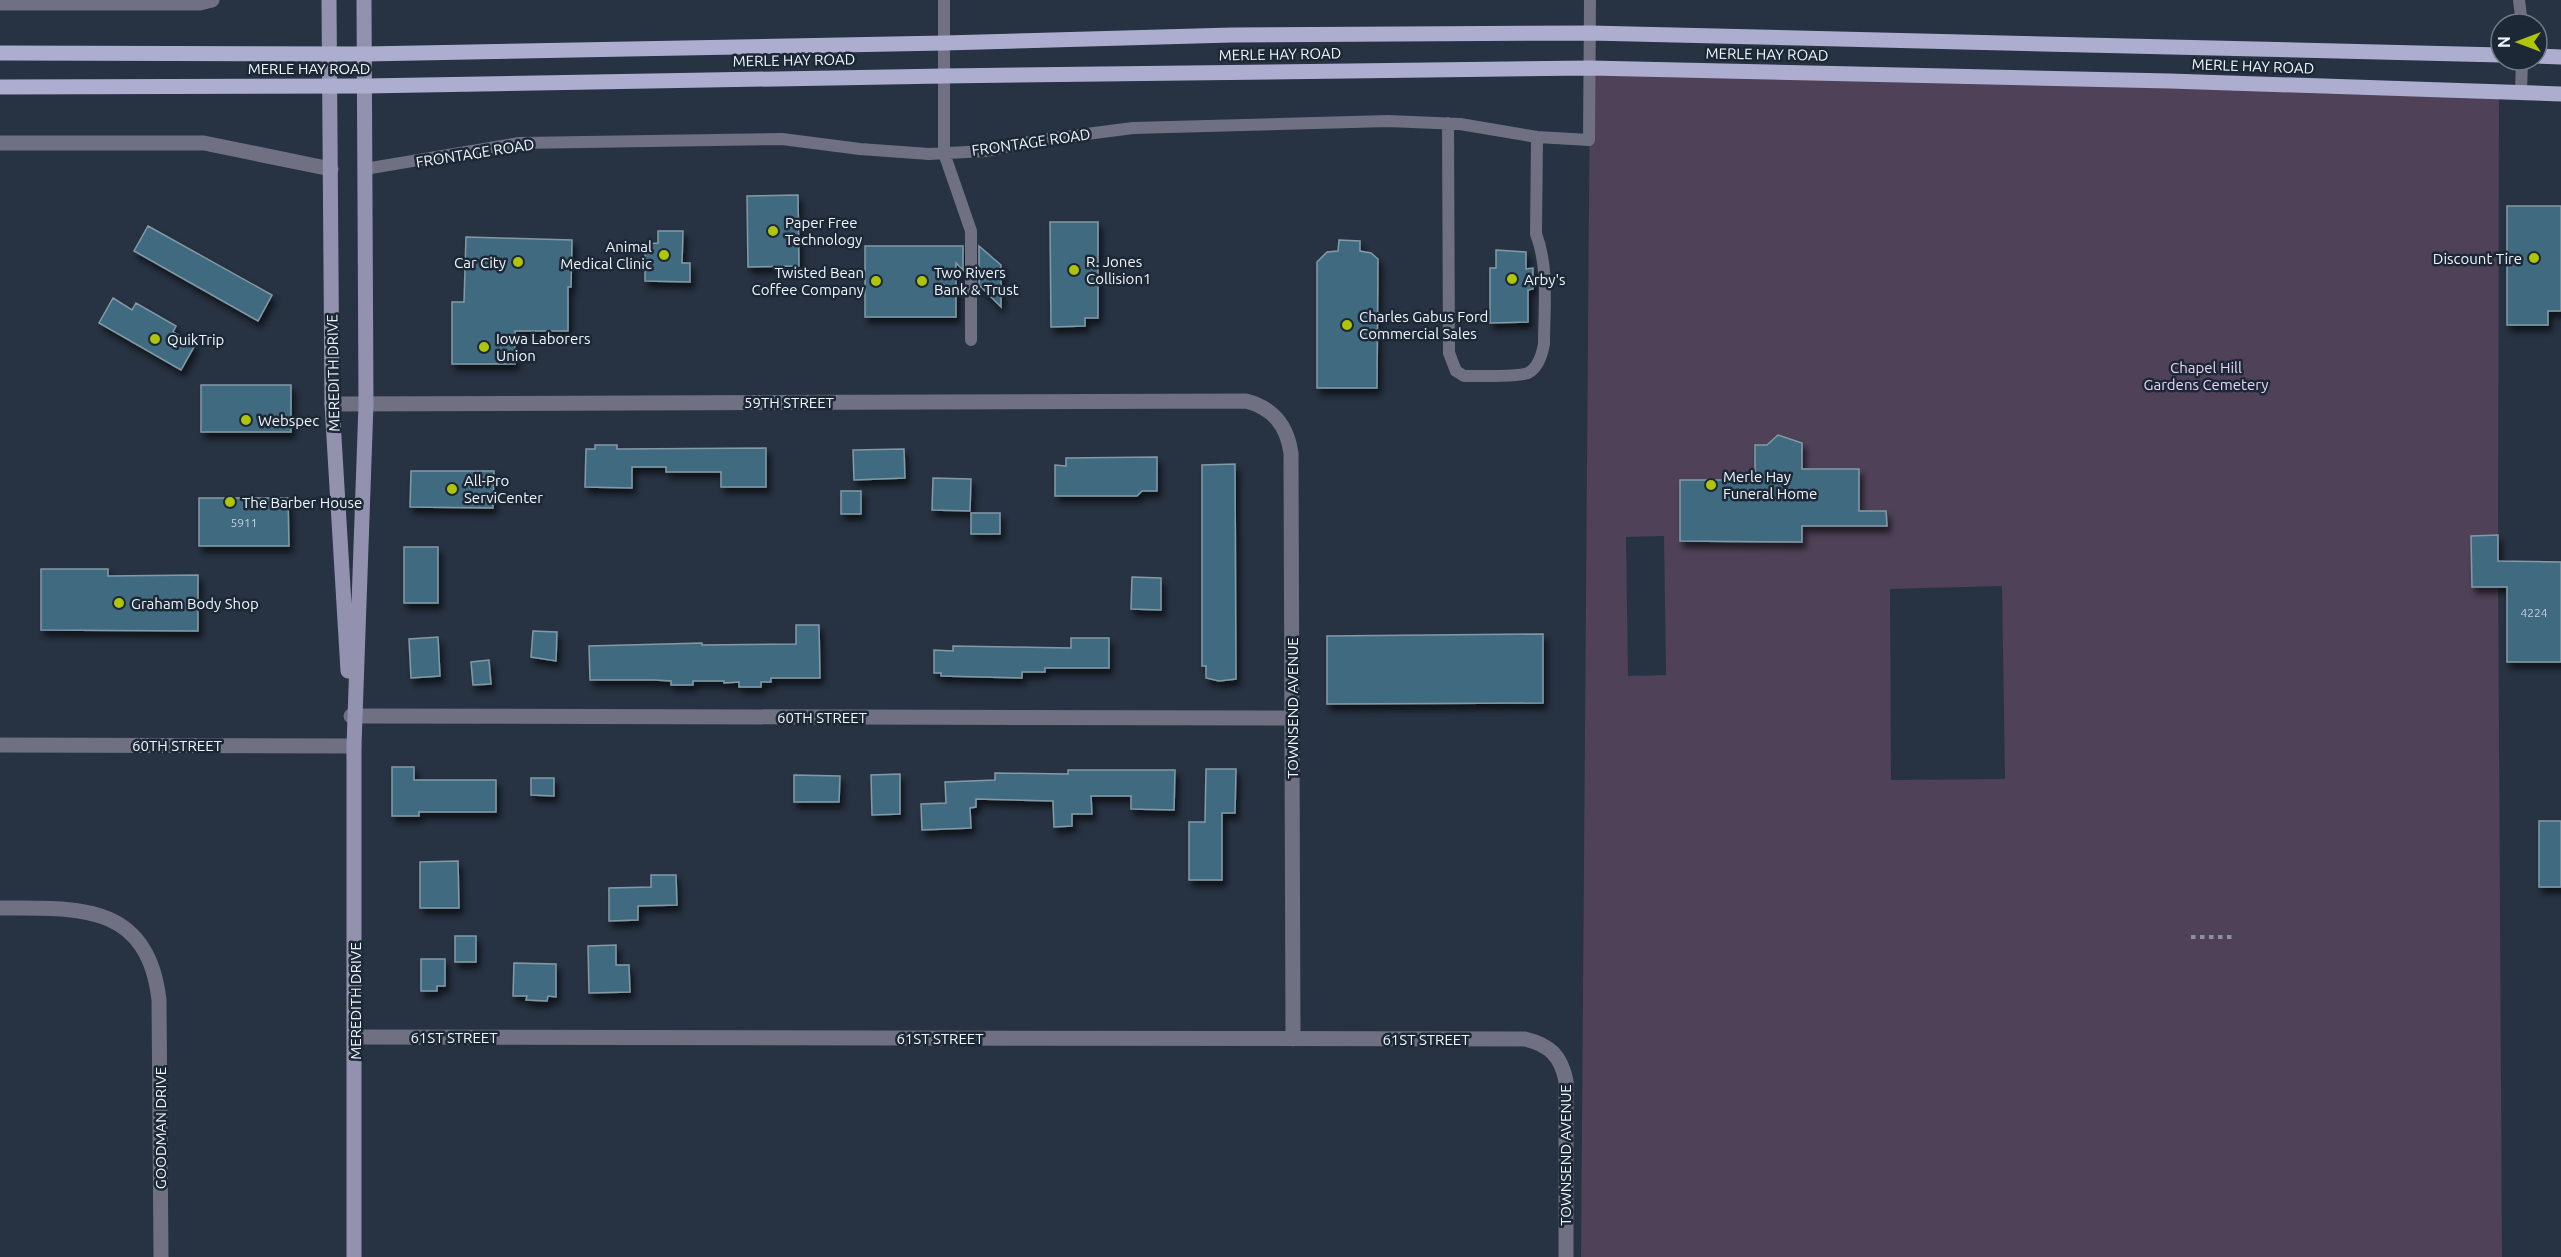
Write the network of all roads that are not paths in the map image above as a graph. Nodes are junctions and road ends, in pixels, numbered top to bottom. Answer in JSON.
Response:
{"nodes":[{"id":1,"x":213,"y":0,"type":"edge"},
{"id":2,"x":330,"y":0,"type":"edge"},
{"id":3,"x":364,"y":0,"type":"edge"},
{"id":4,"x":944,"y":0,"type":"edge"},
{"id":5,"x":1590,"y":0,"type":"edge"},
{"id":6,"x":0,"y":3,"type":"edge"},
{"id":7,"x":1590,"y":33,"type":"junction"},
{"id":8,"x":944,"y":44,"type":"junction"},
{"id":9,"x":0,"y":53,"type":"edge"},
{"id":10,"x":330,"y":54,"type":"junction"},
{"id":11,"x":365,"y":54,"type":"junction"},
{"id":12,"x":2489,"y":55,"type":"edge"},
{"id":13,"x":1590,"y":62,"type":"junction"},
{"id":14,"x":2522,"y":72,"type":"edge"},
{"id":15,"x":944,"y":76,"type":"junction"},
{"id":16,"x":330,"y":86,"type":"junction"},
{"id":17,"x":365,"y":86,"type":"junction"},
{"id":18,"x":0,"y":87,"type":"edge"},
{"id":19,"x":2521,"y":93,"type":"junction"},
{"id":20,"x":2561,"y":94,"type":"edge"},
{"id":21,"x":1448,"y":123,"type":"junction"},
{"id":22,"x":1537,"y":138,"type":"junction"},
{"id":23,"x":0,"y":143,"type":"edge"},
{"id":24,"x":944,"y":153,"type":"junction"},
{"id":25,"x":331,"y":168,"type":"junction"},
{"id":26,"x":365,"y":168,"type":"junction"},
{"id":27,"x":971,"y":340,"type":"dead end"},
{"id":28,"x":1246,"y":401,"type":"joint"},
{"id":29,"x":332,"y":404,"type":"junction"},
{"id":30,"x":366,"y":404,"type":"junction"},
{"id":31,"x":353,"y":716,"type":"junction"},
{"id":32,"x":1292,"y":717,"type":"junction"},
{"id":33,"x":0,"y":745,"type":"edge"},
{"id":34,"x":354,"y":746,"type":"junction"},
{"id":35,"x":0,"y":908,"type":"edge"},
{"id":36,"x":355,"y":1037,"type":"junction"},
{"id":37,"x":1293,"y":1039,"type":"junction"},
{"id":38,"x":1525,"y":1039,"type":"joint"},
{"id":39,"x":161,"y":1257,"type":"edge"},
{"id":40,"x":354,"y":1257,"type":"edge"},
{"id":41,"x":1566,"y":1257,"type":"edge"}],
"edges":[{"from":1,"to":6,"type":"street"},
{"from":2,"to":10,"type":"main road","name":"MEREDITH DRIVE"},
{"from":3,"to":11,"type":"main road","name":"MEREDITH DRIVE"},
{"from":4,"to":8,"type":"lane"},
{"from":5,"to":7,"type":"lane"},
{"from":7,"to":8,"type":"main road","name":"MERLE HAY ROAD"},
{"from":7,"to":12,"type":"main road","name":"MERLE HAY ROAD"},
{"from":7,"to":13,"type":"lane"},
{"from":8,"to":11,"type":"main road","name":"MERLE HAY ROAD"},
{"from":8,"to":15,"type":"lane"},
{"from":9,"to":10,"type":"main road","name":"MERLE HAY ROAD"},
{"from":10,"to":11,"type":"main road","name":"MERLE HAY ROAD"},
{"from":10,"to":16,"type":"main road","name":"MEREDITH DRIVE"},
{"from":11,"to":17,"type":"main road","name":"MEREDITH DRIVE"},
{"from":13,"to":15,"type":"main road","name":"MERLE HAY ROAD"},
{"from":13,"to":19,"type":"main road","name":"MERLE HAY ROAD"},
{"from":13,"to":22,"type":"lane","name":"FRONTAGE ROAD"},
{"from":14,"to":19,"type":"lane"},
{"from":15,"to":17,"type":"main road","name":"MERLE HAY ROAD"},
{"from":15,"to":24,"type":"lane"},
{"from":16,"to":17,"type":"main road","name":"MERLE HAY ROAD"},
{"from":16,"to":18,"type":"main road","name":"MERLE HAY ROAD"},
{"from":16,"to":25,"type":"main road","name":"MEREDITH DRIVE"},
{"from":17,"to":26,"type":"main road","name":"MEREDITH DRIVE"},
{"from":19,"to":20,"type":"main road","name":"MERLE HAY ROAD"},
{"from":21,"to":22,"type":"lane","name":"FRONTAGE ROAD"},
{"from":21,"to":22,"type":"lane"},
{"from":21,"to":24,"type":"lane","name":"FRONTAGE ROAD"},
{"from":23,"to":25,"type":"street"},
{"from":24,"to":26,"type":"lane","name":"FRONTAGE ROAD"},
{"from":24,"to":27,"type":"lane"},
{"from":25,"to":29,"type":"main road","name":"MEREDITH DRIVE"},
{"from":26,"to":30,"type":"main road","name":"MEREDITH DRIVE"},
{"from":28,"to":30,"type":"street","name":"59TH STREET"},
{"from":28,"to":32,"type":"street","name":"TOWNSEND AVENUE"},
{"from":29,"to":30,"type":"street","name":"59TH STREET"},
{"from":29,"to":31,"type":"main road","name":"MEREDITH DRIVE"},
{"from":30,"to":31,"type":"main road","name":"MEREDITH DRIVE"},
{"from":31,"to":32,"type":"street","name":"60TH STREET"},
{"from":31,"to":34,"type":"main road","name":"MEREDITH DRIVE"},
{"from":32,"to":37,"type":"street","name":"TOWNSEND AVENUE"},
{"from":33,"to":34,"type":"street","name":"60TH STREET"},
{"from":34,"to":36,"type":"main road","name":"MEREDITH DRIVE"},
{"from":35,"to":39,"type":"street","name":"GOODMAN DRIVE"},
{"from":36,"to":37,"type":"street","name":"61ST STREET"},
{"from":36,"to":40,"type":"main road","name":"MEREDITH DRIVE"},
{"from":37,"to":38,"type":"street","name":"61ST STREET"},
{"from":38,"to":41,"type":"street","name":"TOWNSEND AVENUE"}]}
